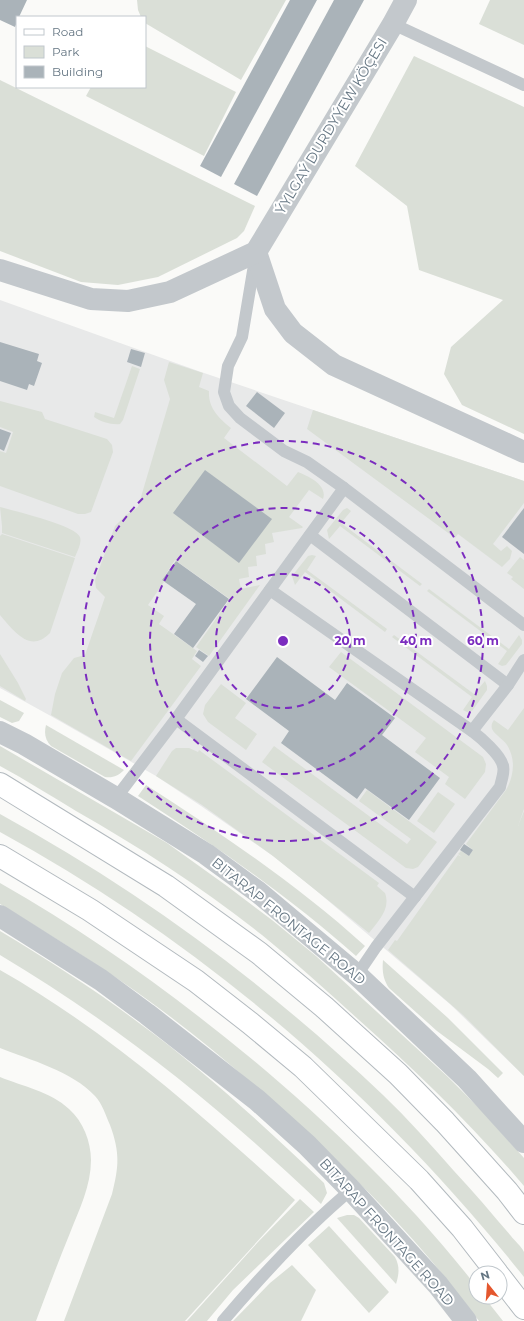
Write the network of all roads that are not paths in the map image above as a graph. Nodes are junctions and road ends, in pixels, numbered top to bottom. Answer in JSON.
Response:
{"nodes":[{"id":1,"x":406,"y":0,"type":"edge"},
{"id":2,"x":393,"y":24,"type":"junction"},
{"id":3,"x":524,"y":85,"type":"edge"},
{"id":4,"x":256,"y":252,"type":"junction"},
{"id":5,"x":0,"y":270,"type":"edge"},
{"id":6,"x":524,"y":452,"type":"edge"},
{"id":7,"x":344,"y":488,"type":"junction"},
{"id":8,"x":310,"y":535,"type":"junction"},
{"id":9,"x":270,"y":590,"type":"junction"},
{"id":10,"x":524,"y":625,"type":"edge"},
{"id":11,"x":524,"y":660,"type":"edge"},
{"id":12,"x":508,"y":685,"type":"junction"},
{"id":13,"x":176,"y":719,"type":"junction"},
{"id":14,"x":472,"y":730,"type":"junction"},
{"id":15,"x":0,"y":732,"type":"edge"},
{"id":16,"x":0,"y":784,"type":"edge"},
{"id":17,"x":116,"y":798,"type":"junction"},
{"id":18,"x":0,"y":856,"type":"edge"},
{"id":19,"x":415,"y":897,"type":"junction"},
{"id":20,"x":0,"y":916,"type":"edge"},
{"id":21,"x":357,"y":975,"type":"junction"},
{"id":22,"x":524,"y":1142,"type":"edge"},
{"id":23,"x":351,"y":1190,"type":"junction"},
{"id":24,"x":524,"y":1213,"type":"edge"},
{"id":25,"x":491,"y":1265,"type":"edge"},
{"id":26,"x":508,"y":1287,"type":"edge"},
{"id":27,"x":524,"y":1308,"type":"edge"},
{"id":28,"x":223,"y":1321,"type":"edge"},
{"id":29,"x":466,"y":1321,"type":"edge"}],
"edges":[{"from":1,"to":2,"type":"street","name":"ÝYLGAÝ DURDYÝEW KÖÇESI"},
{"from":2,"to":3,"type":"lane"},
{"from":2,"to":4,"type":"street","name":"ÝYLGAÝ DURDYÝEW KÖÇESI"},
{"from":4,"to":5,"type":"street"},
{"from":4,"to":6,"type":"street"},
{"from":4,"to":7,"type":"lane"},
{"from":7,"to":8,"type":"lane"},
{"from":7,"to":10,"type":"lane"},
{"from":8,"to":9,"type":"lane"},
{"from":8,"to":12,"type":"lane"},
{"from":9,"to":13,"type":"lane"},
{"from":9,"to":14,"type":"lane"},
{"from":11,"to":12,"type":"lane"},
{"from":12,"to":14,"type":"lane"},
{"from":13,"to":17,"type":"lane"},
{"from":13,"to":19,"type":"lane"},
{"from":14,"to":19,"type":"lane"},
{"from":15,"to":17,"type":"street","name":"BITARAP FRONTAGE ROAD"},
{"from":16,"to":24,"type":"main road"},
{"from":17,"to":21,"type":"street","name":"BITARAP FRONTAGE ROAD"},
{"from":18,"to":25,"type":"main road"},
{"from":19,"to":21,"type":"lane"},
{"from":20,"to":23,"type":"street","name":"BITARAP FRONTAGE ROAD"},
{"from":21,"to":22,"type":"street","name":"BITARAP FRONTAGE ROAD"},
{"from":23,"to":28,"type":"lane"},
{"from":23,"to":29,"type":"street","name":"BITARAP FRONTAGE ROAD"},
{"from":26,"to":27,"type":"main road"}]}
